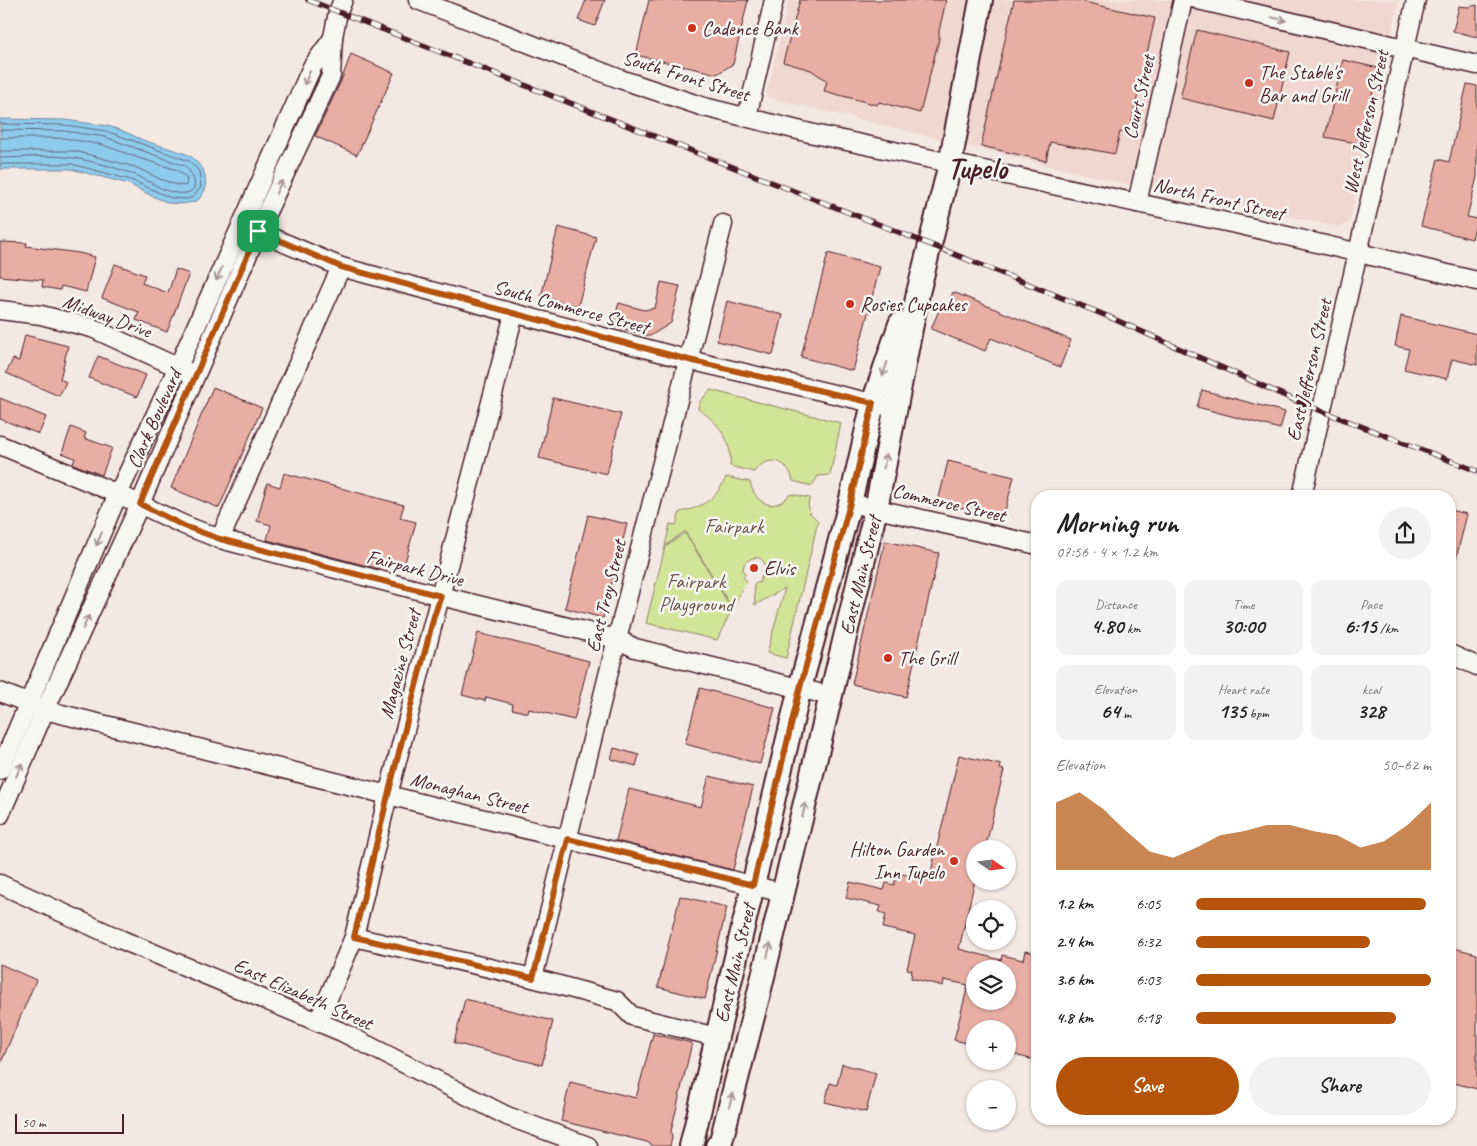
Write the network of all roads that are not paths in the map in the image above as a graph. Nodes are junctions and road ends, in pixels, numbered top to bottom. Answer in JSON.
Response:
{"nodes":[{"id":1,"x":343,"y":0,"type":"edge"},
{"id":2,"x":418,"y":0,"type":"edge"},
{"id":3,"x":774,"y":0,"type":"edge"},
{"id":4,"x":981,"y":0,"type":"edge"},
{"id":5,"x":1183,"y":0,"type":"edge"},
{"id":6,"x":1198,"y":0,"type":"edge"},
{"id":7,"x":1416,"y":0,"type":"edge"},
{"id":8,"x":333,"y":37,"type":"junction"},
{"id":9,"x":1405,"y":48,"type":"junction"},
{"id":10,"x":1477,"y":65,"type":"edge"},
{"id":11,"x":747,"y":117,"type":"junction"},
{"id":12,"x":950,"y":164,"type":"junction"},
{"id":13,"x":1137,"y":203,"type":"junction"},
{"id":14,"x":242,"y":224,"type":"junction"},
{"id":15,"x":724,"y":224,"type":"dead end"},
{"id":16,"x":258,"y":231,"type":"junction"},
{"id":17,"x":1358,"y":253,"type":"junction"},
{"id":18,"x":341,"y":267,"type":"junction"},
{"id":19,"x":1477,"y":281,"type":"edge"},
{"id":20,"x":918,"y":293,"type":"junction"},
{"id":21,"x":0,"y":310,"type":"edge"},
{"id":22,"x":514,"y":314,"type":"junction"},
{"id":23,"x":689,"y":360,"type":"junction"},
{"id":24,"x":178,"y":367,"type":"junction"},
{"id":25,"x":196,"y":375,"type":"junction"},
{"id":26,"x":873,"y":403,"type":"junction"},
{"id":27,"x":896,"y":409,"type":"junction"},
{"id":28,"x":0,"y":445,"type":"edge"},
{"id":29,"x":1303,"y":490,"type":"edge"},
{"id":30,"x":118,"y":494,"type":"junction"},
{"id":31,"x":850,"y":503,"type":"junction"},
{"id":32,"x":140,"y":504,"type":"junction"},
{"id":33,"x":876,"y":509,"type":"junction"},
{"id":34,"x":220,"y":539,"type":"junction"},
{"id":35,"x":1031,"y":543,"type":"edge"},
{"id":36,"x":441,"y":596,"type":"junction"},
{"id":37,"x":617,"y":639,"type":"junction"},
{"id":38,"x":1456,"y":657,"type":"edge"},
{"id":39,"x":1477,"y":666,"type":"edge"},
{"id":40,"x":800,"y":688,"type":"junction"},
{"id":41,"x":0,"y":692,"type":"edge"},
{"id":42,"x":832,"y":696,"type":"junction"},
{"id":43,"x":28,"y":704,"type":"junction"},
{"id":44,"x":45,"y":710,"type":"junction"},
{"id":45,"x":0,"y":770,"type":"edge"},
{"id":46,"x":388,"y":795,"type":"junction"},
{"id":47,"x":0,"y":815,"type":"edge"},
{"id":48,"x":568,"y":839,"type":"junction"},
{"id":49,"x":0,"y":884,"type":"edge"},
{"id":50,"x":753,"y":885,"type":"junction"},
{"id":51,"x":783,"y":893,"type":"junction"},
{"id":52,"x":354,"y":937,"type":"junction"},
{"id":53,"x":533,"y":978,"type":"junction"},
{"id":54,"x":318,"y":1022,"type":"junction"},
{"id":55,"x":716,"y":1037,"type":"junction"},
{"id":56,"x":588,"y":1146,"type":"edge"},
{"id":57,"x":691,"y":1146,"type":"edge"},
{"id":58,"x":717,"y":1146,"type":"edge"}],
"edges":[{"from":1,"to":8,"type":"street","name":"Clark Boulevard"},
{"from":2,"to":11,"type":"street","name":"South Front Street"},
{"from":3,"to":11,"type":"street"},
{"from":4,"to":12,"type":"main road","name":"East Main Street"},
{"from":5,"to":13,"type":"street","name":"Court Street"},
{"from":6,"to":9,"type":"street","one_way":true},
{"from":7,"to":9,"type":"street","name":"West Jefferson Street"},
{"from":8,"to":14,"type":"street","name":"Clark Boulevard","one_way":true},
{"from":16,"to":8,"type":"street","name":"Clark Boulevard","one_way":true},
{"from":9,"to":10,"type":"street"},
{"from":9,"to":17,"type":"street","name":"West Jefferson Street"},
{"from":11,"to":12,"type":"street","name":"South Front Street"},
{"from":12,"to":13,"type":"street","name":"North Front Street"},
{"from":12,"to":20,"type":"main road","name":"East Main Street"},
{"from":13,"to":17,"type":"street","name":"North Front Street"},
{"from":14,"to":16,"type":"street","name":"South Commerce Street"},
{"from":14,"to":24,"type":"street","name":"Clark Boulevard","one_way":true},
{"from":15,"to":23,"type":"street","name":"East Troy Street"},
{"from":16,"to":18,"type":"street","name":"South Commerce Street"},
{"from":16,"to":25,"type":"street","name":"Clark Boulevard"},
{"from":17,"to":19,"type":"street","name":"North Front Street"},
{"from":17,"to":29,"type":"street","name":"East Jefferson Street"},
{"from":18,"to":22,"type":"street","name":"South Commerce Street"},
{"from":18,"to":34,"type":"street"},
{"from":20,"to":26,"type":"main road","name":"East Main Street","one_way":true},
{"from":20,"to":27,"type":"main road","name":"East Main Street"},
{"from":21,"to":24,"type":"street","name":"Midway Drive"},
{"from":22,"to":23,"type":"street","name":"South Commerce Street"},
{"from":22,"to":36,"type":"street","name":"Magazine Street"},
{"from":23,"to":26,"type":"street","name":"South Commerce Street"},
{"from":23,"to":37,"type":"street","name":"East Troy Street"},
{"from":24,"to":25,"type":"street","name":"Midway Drive"},
{"from":24,"to":30,"type":"street","name":"Clark Boulevard"},
{"from":25,"to":32,"type":"street","name":"Clark Boulevard"},
{"from":26,"to":27,"type":"street","name":"South Commerce Street"},
{"from":26,"to":31,"type":"main road","name":"East Main Street"},
{"from":33,"to":27,"type":"main road","name":"East Main Street","one_way":true},
{"from":28,"to":30,"type":"street","name":"Fairpark Drive"},
{"from":30,"to":32,"type":"street","name":"Fairpark Drive"},
{"from":30,"to":43,"type":"street","name":"Clark Boulevard","one_way":true},
{"from":31,"to":33,"type":"street","name":"Commerce Street"},
{"from":31,"to":40,"type":"main road","name":"East Main Street"},
{"from":32,"to":34,"type":"street","name":"Fairpark Drive"},
{"from":44,"to":32,"type":"street","name":"Clark Boulevard","one_way":true},
{"from":33,"to":35,"type":"street","name":"Commerce Street"},
{"from":33,"to":42,"type":"main road","name":"East Main Street"},
{"from":34,"to":36,"type":"street","name":"Fairpark Drive"},
{"from":36,"to":37,"type":"street","name":"Fairpark Drive"},
{"from":36,"to":46,"type":"street","name":"Magazine Street"},
{"from":37,"to":40,"type":"street","name":"Fairpark Drive"},
{"from":37,"to":48,"type":"street","name":"East Troy Street"},
{"from":38,"to":39,"type":"street"},
{"from":40,"to":42,"type":"street","name":"Fairpark Drive"},
{"from":40,"to":50,"type":"main road","name":"East Main Street"},
{"from":41,"to":43,"type":"street","name":"Monaghan Street"},
{"from":51,"to":42,"type":"main road","name":"East Main Street","one_way":true},
{"from":43,"to":44,"type":"street","name":"Monaghan Street"},
{"from":43,"to":45,"type":"street","name":"Clark Boulevard"},
{"from":44,"to":46,"type":"street","name":"Monaghan Street"},
{"from":47,"to":44,"type":"street","name":"Clark Boulevard","one_way":true},
{"from":46,"to":48,"type":"street","name":"Monaghan Street"},
{"from":46,"to":52,"type":"street","name":"Magazine Street"},
{"from":48,"to":50,"type":"street","name":"Monaghan Street"},
{"from":48,"to":53,"type":"street","name":"East Troy Street"},
{"from":49,"to":54,"type":"street","name":"East Elizabeth Street"},
{"from":50,"to":51,"type":"street","name":"Monaghan Street"},
{"from":50,"to":55,"type":"main road","name":"East Main Street"},
{"from":58,"to":51,"type":"main road","name":"East Main Street","one_way":true},
{"from":52,"to":53,"type":"street"},
{"from":52,"to":54,"type":"street","name":"Magazine Street"},
{"from":53,"to":55,"type":"street"},
{"from":54,"to":56,"type":"street","name":"East Elizabeth Street"},
{"from":55,"to":57,"type":"main road","name":"East Main Street"}]}
